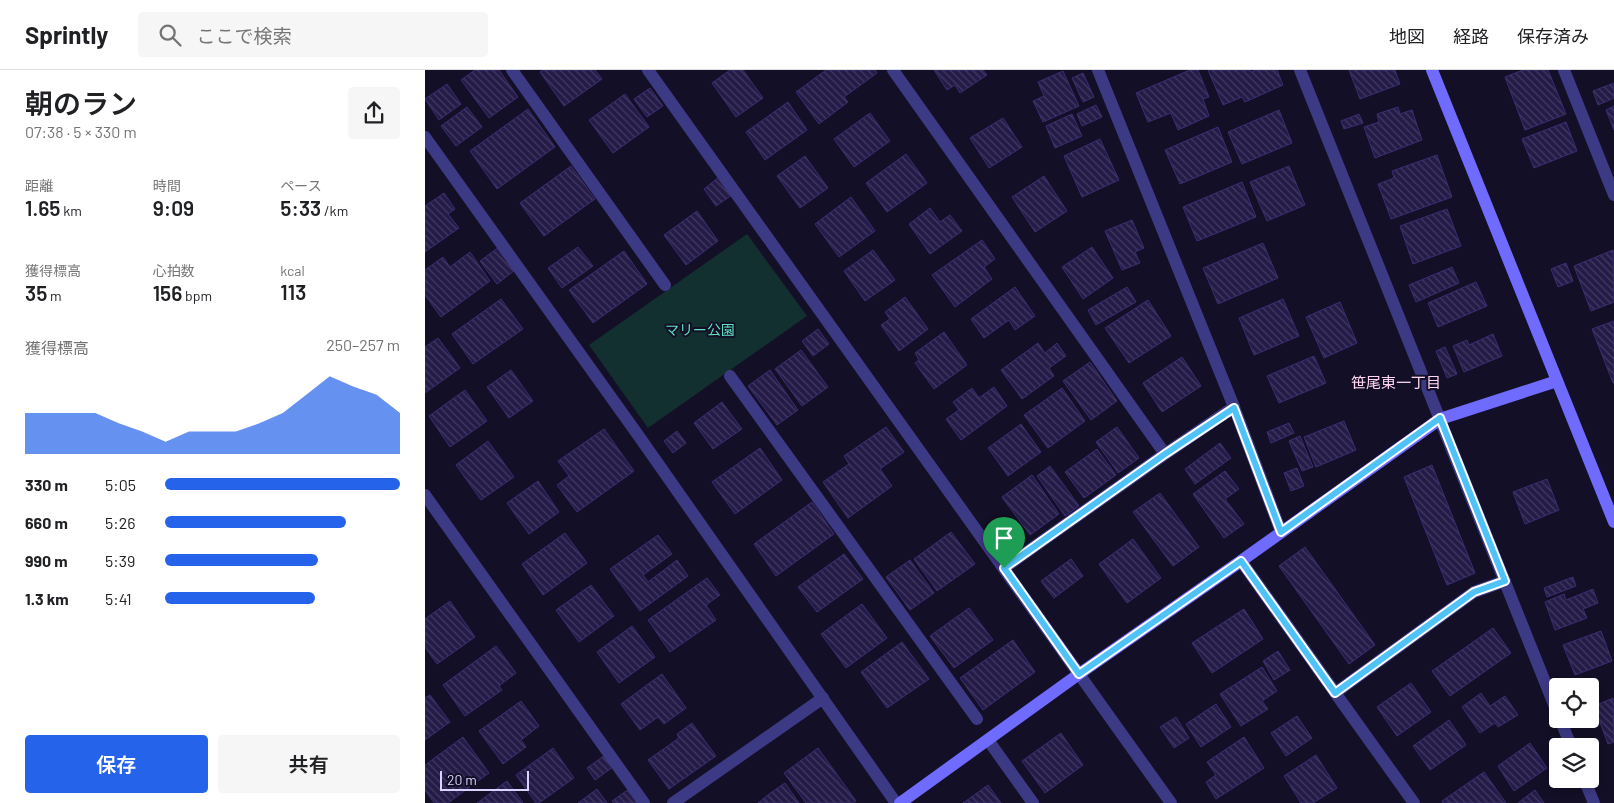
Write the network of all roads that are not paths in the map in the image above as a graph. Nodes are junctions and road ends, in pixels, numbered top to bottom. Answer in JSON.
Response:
{"nodes":[{"id":1,"x":512,"y":70,"type":"edge"},
{"id":2,"x":648,"y":70,"type":"edge"},
{"id":3,"x":893,"y":70,"type":"edge"},
{"id":4,"x":1098,"y":70,"type":"edge"},
{"id":5,"x":1300,"y":70,"type":"edge"},
{"id":6,"x":1432,"y":70,"type":"edge"},
{"id":7,"x":1564,"y":70,"type":"edge"},
{"id":8,"x":425,"y":137,"type":"edge"},
{"id":9,"x":1614,"y":195,"type":"edge"},
{"id":10,"x":665,"y":285,"type":"dead end"},
{"id":11,"x":730,"y":376,"type":"dead end"},
{"id":12,"x":1557,"y":381,"type":"junction"},
{"id":13,"x":1234,"y":408,"type":"junction"},
{"id":14,"x":1440,"y":418,"type":"junction"},
{"id":15,"x":1165,"y":454,"type":"junction"},
{"id":16,"x":425,"y":494,"type":"edge"},
{"id":17,"x":1614,"y":522,"type":"edge"},
{"id":18,"x":1281,"y":532,"type":"junction"},
{"id":19,"x":1241,"y":561,"type":"junction"},
{"id":20,"x":1004,"y":568,"type":"junction"},
{"id":21,"x":1505,"y":581,"type":"junction"},
{"id":22,"x":1079,"y":674,"type":"junction"},
{"id":23,"x":1549,"y":692,"type":"edge"},
{"id":24,"x":1335,"y":693,"type":"junction"},
{"id":25,"x":823,"y":698,"type":"junction"},
{"id":26,"x":977,"y":719,"type":"dead end"},
{"id":27,"x":988,"y":740,"type":"junction"},
{"id":28,"x":1588,"y":788,"type":"edge"},
{"id":29,"x":644,"y":803,"type":"edge"},
{"id":30,"x":673,"y":803,"type":"edge"},
{"id":31,"x":896,"y":803,"type":"edge"},
{"id":32,"x":900,"y":803,"type":"edge"},
{"id":33,"x":1033,"y":803,"type":"edge"},
{"id":34,"x":1171,"y":803,"type":"edge"},
{"id":35,"x":1414,"y":803,"type":"edge"},
{"id":36,"x":1594,"y":803,"type":"edge"}],
"edges":[{"from":1,"to":10,"type":"street"},
{"from":2,"to":20,"type":"street"},
{"from":3,"to":15,"type":"street"},
{"from":4,"to":13,"type":"street"},
{"from":5,"to":14,"type":"street"},
{"from":6,"to":12,"type":"street"},
{"from":7,"to":9,"type":"street"},
{"from":8,"to":25,"type":"street"},
{"from":11,"to":26,"type":"street"},
{"from":12,"to":14,"type":"street"},
{"from":12,"to":17,"type":"street"},
{"from":13,"to":15,"type":"street"},
{"from":13,"to":18,"type":"street"},
{"from":14,"to":18,"type":"street"},
{"from":14,"to":21,"type":"street"},
{"from":15,"to":20,"type":"street"},
{"from":16,"to":29,"type":"street"},
{"from":18,"to":19,"type":"street"},
{"from":19,"to":22,"type":"street"},
{"from":19,"to":24,"type":"street"},
{"from":20,"to":22,"type":"street"},
{"from":21,"to":23,"type":"street"},
{"from":21,"to":24,"type":"street"},
{"from":22,"to":27,"type":"street"},
{"from":22,"to":34,"type":"street"},
{"from":24,"to":35,"type":"street"},
{"from":25,"to":30,"type":"street"},
{"from":25,"to":31,"type":"street"},
{"from":27,"to":32,"type":"street"},
{"from":27,"to":33,"type":"street"},
{"from":28,"to":36,"type":"street"}]}
